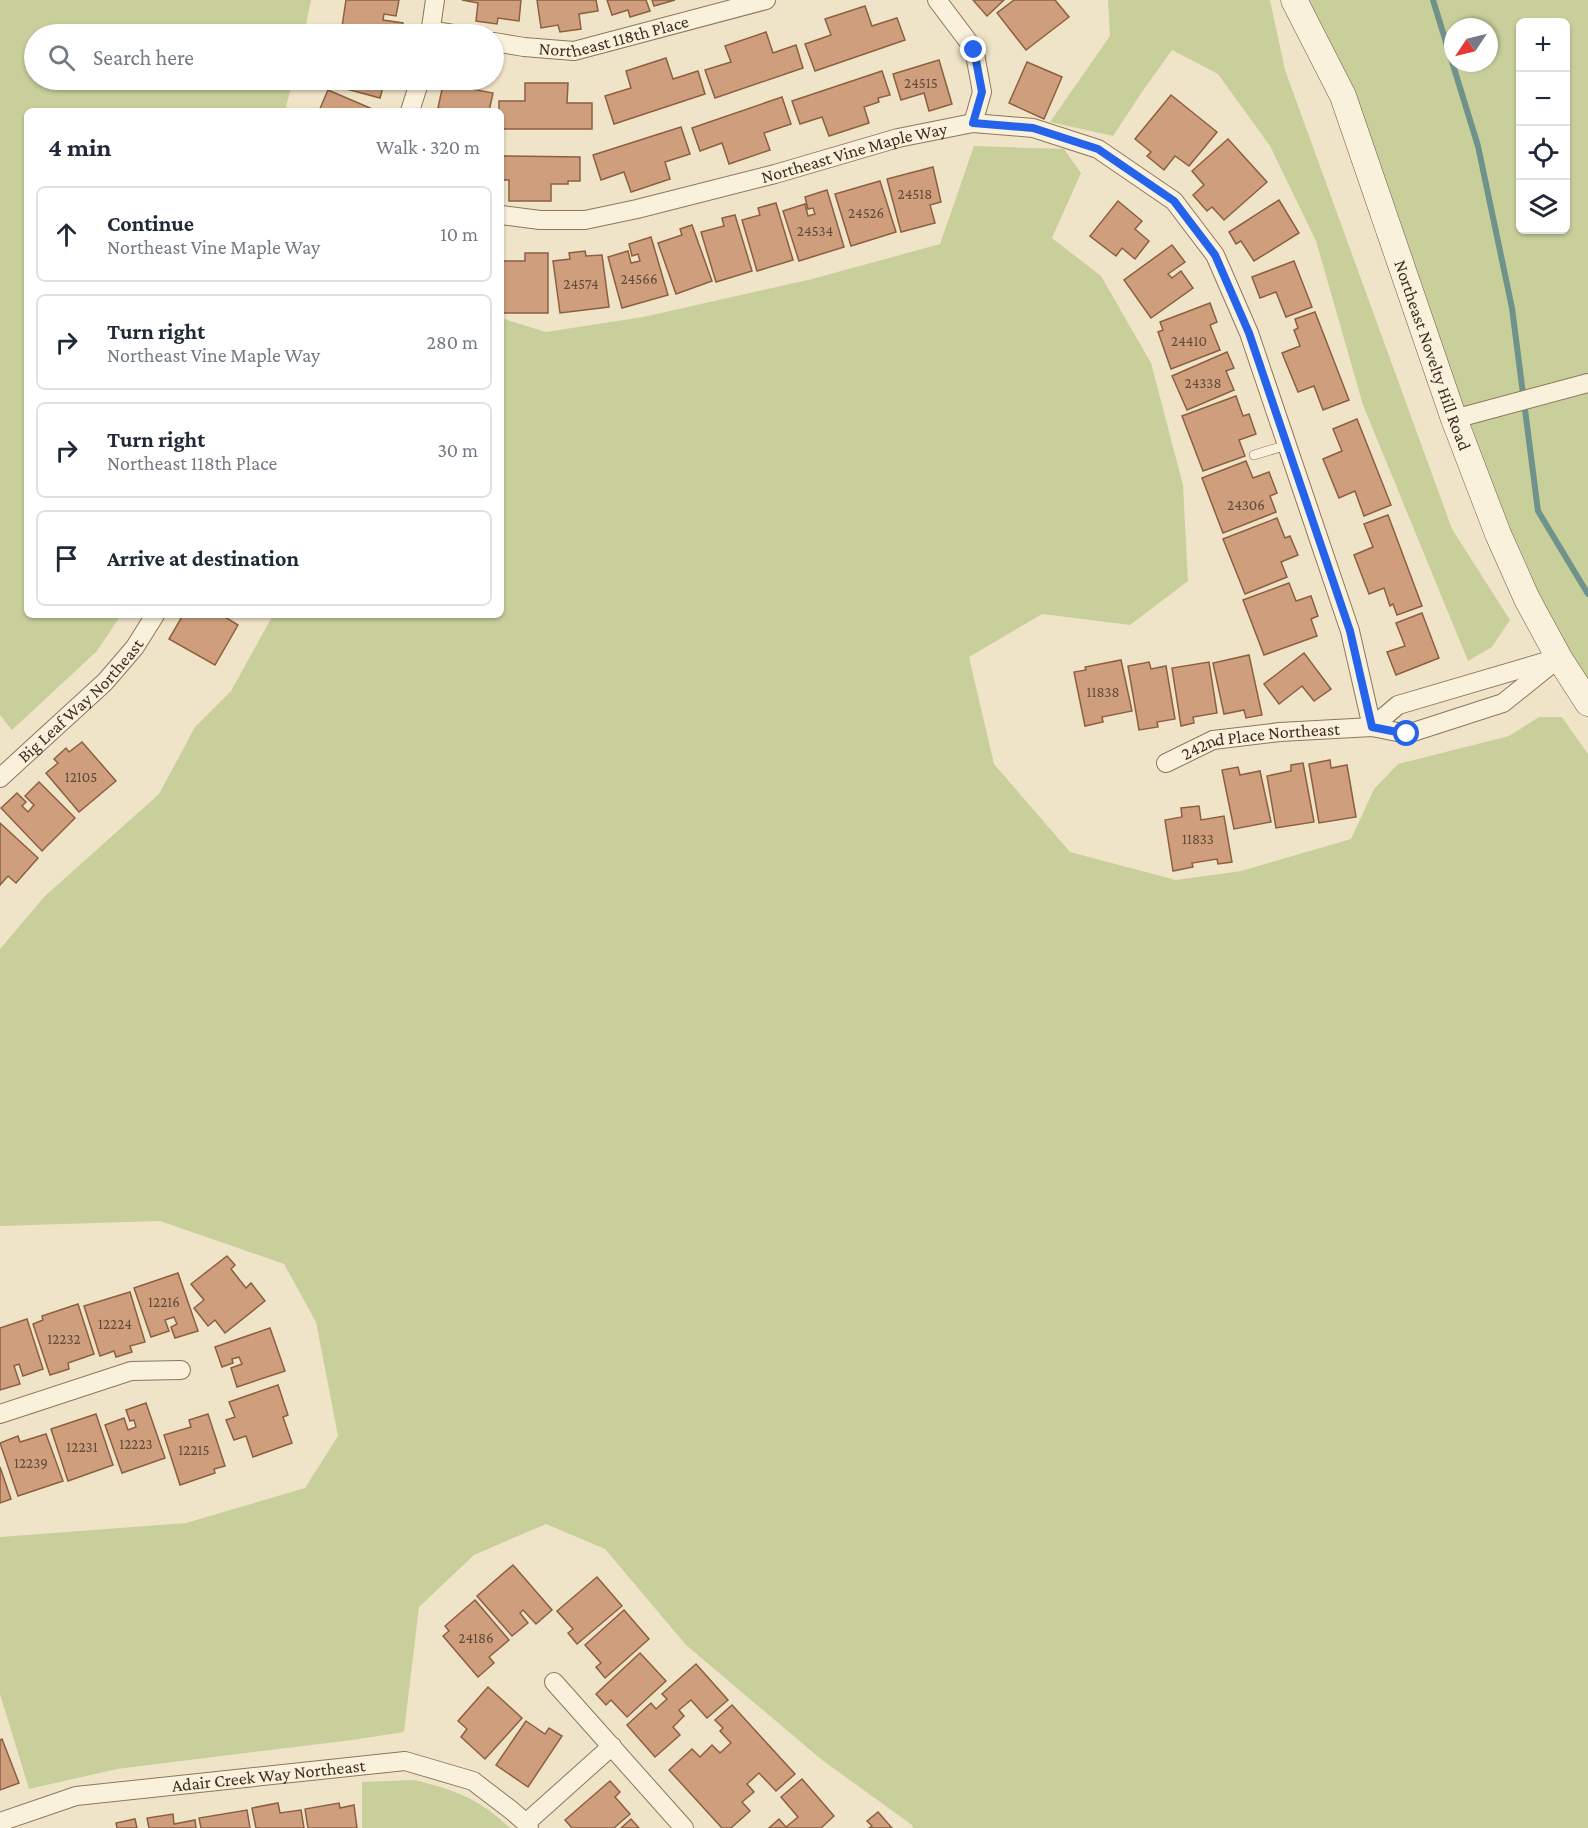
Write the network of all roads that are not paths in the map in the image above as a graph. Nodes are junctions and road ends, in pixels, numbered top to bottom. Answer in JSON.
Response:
{"nodes":[{"id":1,"x":435,"y":0,"type":"edge"},
{"id":2,"x":766,"y":0,"type":"edge"},
{"id":3,"x":937,"y":0,"type":"edge"},
{"id":4,"x":1294,"y":0,"type":"edge"},
{"id":5,"x":431,"y":24,"type":"edge"},
{"id":6,"x":504,"y":44,"type":"edge"},
{"id":7,"x":417,"y":90,"type":"edge"},
{"id":8,"x":411,"y":108,"type":"edge"},
{"id":9,"x":973,"y":123,"type":"junction"},
{"id":10,"x":504,"y":215,"type":"edge"},
{"id":11,"x":1588,"y":384,"type":"edge"},
{"id":12,"x":1454,"y":418,"type":"junction"},
{"id":13,"x":1287,"y":445,"type":"junction"},
{"id":14,"x":1254,"y":455,"type":"dead end"},
{"id":15,"x":153,"y":618,"type":"edge"},
{"id":16,"x":1559,"y":658,"type":"junction"},
{"id":17,"x":1588,"y":703,"type":"edge"},
{"id":18,"x":1372,"y":727,"type":"junction"},
{"id":19,"x":1166,"y":763,"type":"dead end"},
{"id":20,"x":0,"y":778,"type":"edge"},
{"id":21,"x":181,"y":1370,"type":"dead end"},
{"id":22,"x":0,"y":1414,"type":"edge"},
{"id":23,"x":554,"y":1682,"type":"dead end"},
{"id":24,"x":612,"y":1746,"type":"junction"},
{"id":25,"x":0,"y":1822,"type":"edge"},
{"id":26,"x":528,"y":1826,"type":"edge"},
{"id":27,"x":684,"y":1828,"type":"edge"}],
"edges":[{"from":1,"to":5,"type":"street"},
{"from":2,"to":6,"type":"street","name":"Northeast 118th Place"},
{"from":3,"to":9,"type":"street"},
{"from":4,"to":12,"type":"main road","name":"Northeast Novelty Hill Road"},
{"from":7,"to":8,"type":"street"},
{"from":9,"to":10,"type":"street","name":"Northeast Vine Maple Way"},
{"from":9,"to":13,"type":"street","name":"Northeast Vine Maple Way"},
{"from":11,"to":12,"type":"street"},
{"from":12,"to":16,"type":"main road","name":"Northeast Novelty Hill Road"},
{"from":13,"to":14,"type":"lane"},
{"from":13,"to":18,"type":"street","name":"Northeast Vine Maple Way"},
{"from":15,"to":20,"type":"street","name":"Big Leaf Way Northeast"},
{"from":16,"to":17,"type":"main road","name":"Northeast Novelty Hill Road"},
{"from":16,"to":18,"type":"street"},
{"from":16,"to":18,"type":"street"},
{"from":18,"to":19,"type":"street","name":"242nd Place Northeast"},
{"from":21,"to":22,"type":"street"},
{"from":23,"to":24,"type":"street"},
{"from":24,"to":26,"type":"street"},
{"from":24,"to":27,"type":"street"},
{"from":25,"to":26,"type":"street","name":"Adair Creek Way Northeast"}]}
